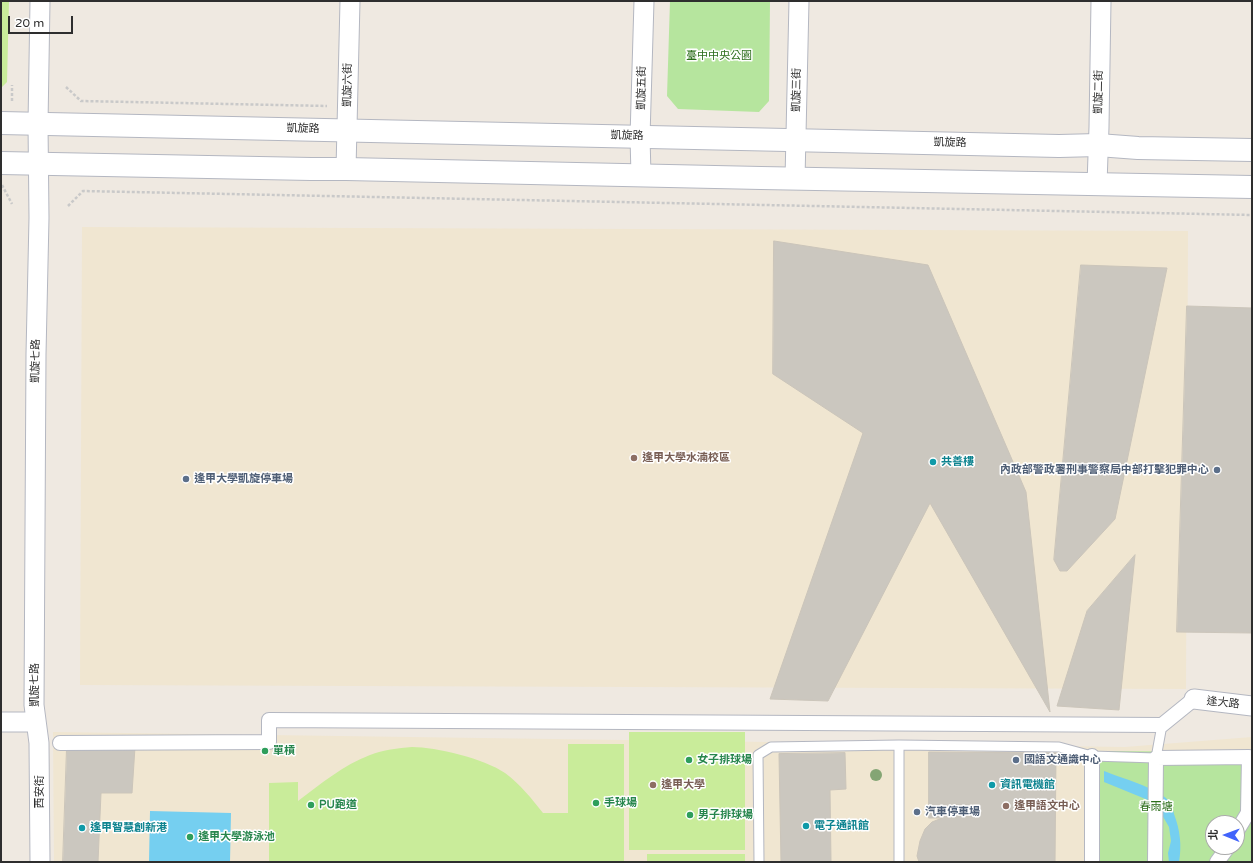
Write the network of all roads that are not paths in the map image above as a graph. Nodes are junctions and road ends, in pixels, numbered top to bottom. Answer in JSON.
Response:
{"nodes":[{"id":1,"x":40,"y":1,"type":"edge"},
{"id":2,"x":350,"y":1,"type":"edge"},
{"id":3,"x":644,"y":1,"type":"edge"},
{"id":4,"x":799,"y":1,"type":"edge"},
{"id":5,"x":1101,"y":1,"type":"edge"},
{"id":6,"x":4,"y":114,"type":"edge"},
{"id":7,"x":38,"y":124,"type":"junction"},
{"id":8,"x":347,"y":130,"type":"junction"},
{"id":9,"x":640,"y":137,"type":"junction"},
{"id":10,"x":796,"y":140,"type":"junction"},
{"id":11,"x":1098,"y":145,"type":"junction"},
{"id":12,"x":1252,"y":150,"type":"edge"},
{"id":13,"x":1,"y":163,"type":"edge"},
{"id":14,"x":38,"y":164,"type":"junction"},
{"id":15,"x":346,"y":169,"type":"junction"},
{"id":16,"x":641,"y":175,"type":"junction"},
{"id":17,"x":795,"y":179,"type":"junction"},
{"id":18,"x":1097,"y":184,"type":"junction"},
{"id":19,"x":1252,"y":187,"type":"edge"},
{"id":20,"x":1194,"y":700,"type":"joint"},
{"id":21,"x":1252,"y":706,"type":"edge"},
{"id":22,"x":1,"y":722,"type":"edge"},
{"id":23,"x":36,"y":722,"type":"junction"},
{"id":24,"x":1162,"y":725,"type":"junction"},
{"id":25,"x":60,"y":743,"type":"dead end"},
{"id":26,"x":899,"y":745,"type":"junction"},
{"id":27,"x":1092,"y":756,"type":"junction"},
{"id":28,"x":1156,"y":758,"type":"junction"},
{"id":29,"x":1250,"y":809,"type":"edge"},
{"id":30,"x":40,"y":862,"type":"edge"},
{"id":31,"x":759,"y":862,"type":"edge"},
{"id":32,"x":899,"y":862,"type":"edge"},
{"id":33,"x":1092,"y":862,"type":"edge"},
{"id":34,"x":1155,"y":862,"type":"edge"}],
"edges":[{"from":1,"to":7,"type":"street","name":"凱旋七路"},
{"from":2,"to":8,"type":"street","name":"凱旋六街"},
{"from":3,"to":9,"type":"street","name":"凱旋五街"},
{"from":4,"to":10,"type":"street","name":"凱旋三街"},
{"from":5,"to":11,"type":"street","name":"凱旋二街"},
{"from":6,"to":7,"type":"street","name":"凱旋路"},
{"from":7,"to":8,"type":"street","name":"凱旋路"},
{"from":7,"to":14,"type":"street","name":"凱旋七路"},
{"from":8,"to":9,"type":"street","name":"凱旋路"},
{"from":8,"to":15,"type":"street","name":"凱旋六街"},
{"from":9,"to":10,"type":"street","name":"凱旋路"},
{"from":9,"to":16,"type":"street","name":"凱旋五街"},
{"from":10,"to":11,"type":"street","name":"凱旋路"},
{"from":10,"to":17,"type":"street","name":"凱旋三街"},
{"from":11,"to":12,"type":"street","name":"凱旋路"},
{"from":11,"to":18,"type":"street","name":"凱旋二街"},
{"from":13,"to":14,"type":"street"},
{"from":14,"to":15,"type":"street"},
{"from":14,"to":23,"type":"street","name":"凱旋七路"},
{"from":15,"to":16,"type":"street"},
{"from":16,"to":17,"type":"street"},
{"from":17,"to":18,"type":"street"},
{"from":18,"to":19,"type":"street"},
{"from":20,"to":21,"type":"street","name":"逢大路"},
{"from":20,"to":24,"type":"street"},
{"from":22,"to":23,"type":"street"},
{"from":23,"to":30,"type":"street","name":"西安街"},
{"from":24,"to":25,"type":"street"},
{"from":24,"to":28,"type":"lane"},
{"from":26,"to":27,"type":"lane"},
{"from":26,"to":31,"type":"lane"},
{"from":26,"to":32,"type":"lane"},
{"from":27,"to":28,"type":"lane"},
{"from":27,"to":33,"type":"street"},
{"from":28,"to":29,"type":"street"},
{"from":28,"to":34,"type":"street"}]}
